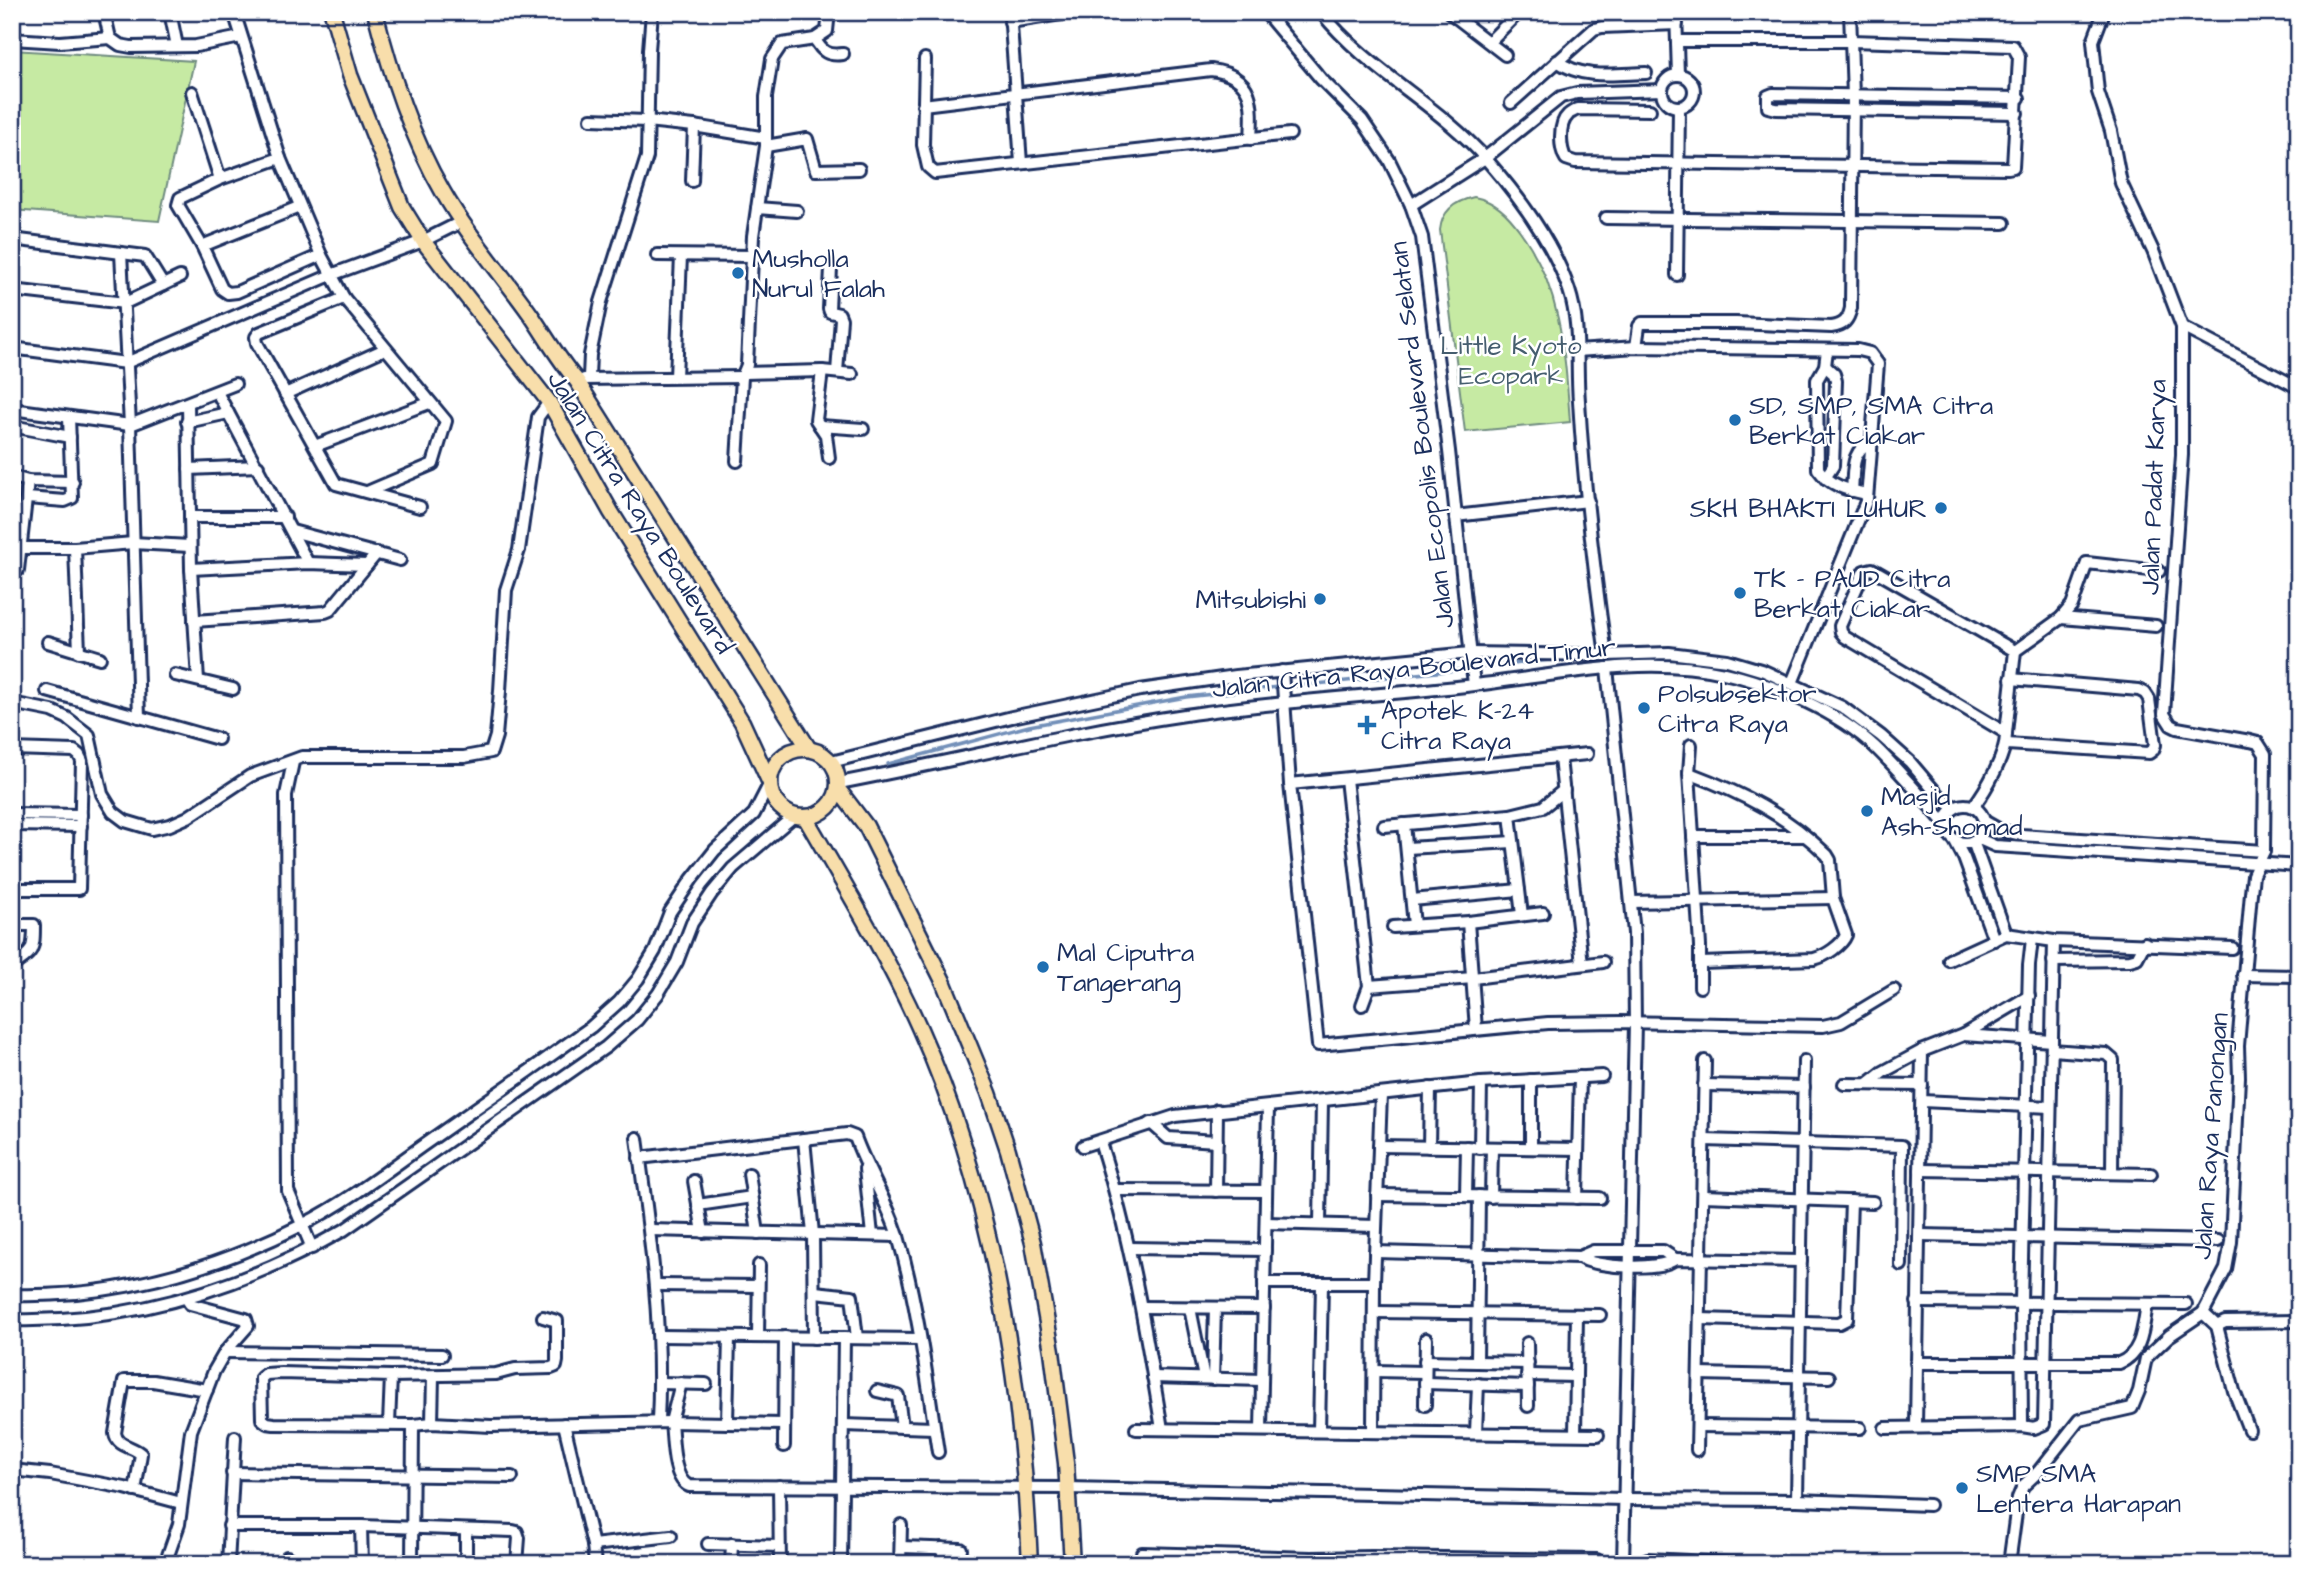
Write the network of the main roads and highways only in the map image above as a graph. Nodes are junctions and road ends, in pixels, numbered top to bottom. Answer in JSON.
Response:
{"nodes":[{"id":1,"x":332,"y":12,"type":"edge"},
{"id":2,"x":375,"y":12,"type":"edge"},
{"id":3,"x":809,"y":749,"type":"junction"},
{"id":4,"x":770,"y":783,"type":"junction"},
{"id":5,"x":838,"y":786,"type":"junction"},
{"id":6,"x":800,"y":816,"type":"junction"},
{"id":7,"x":1030,"y":1564,"type":"edge"},
{"id":8,"x":1072,"y":1564,"type":"edge"}],
"edges":[{"from":1,"to":4,"type":"main road","name":"Jalan Citra Raya Boulevard"},
{"from":2,"to":3,"type":"main road","name":"Jalan Citra Raya Boulevard"},
{"from":3,"to":4,"type":"main road"},
{"from":3,"to":5,"type":"main road"},
{"from":4,"to":6,"type":"main road"},
{"from":5,"to":6,"type":"main road"},
{"from":5,"to":8,"type":"main road"},
{"from":6,"to":7,"type":"main road"}]}
